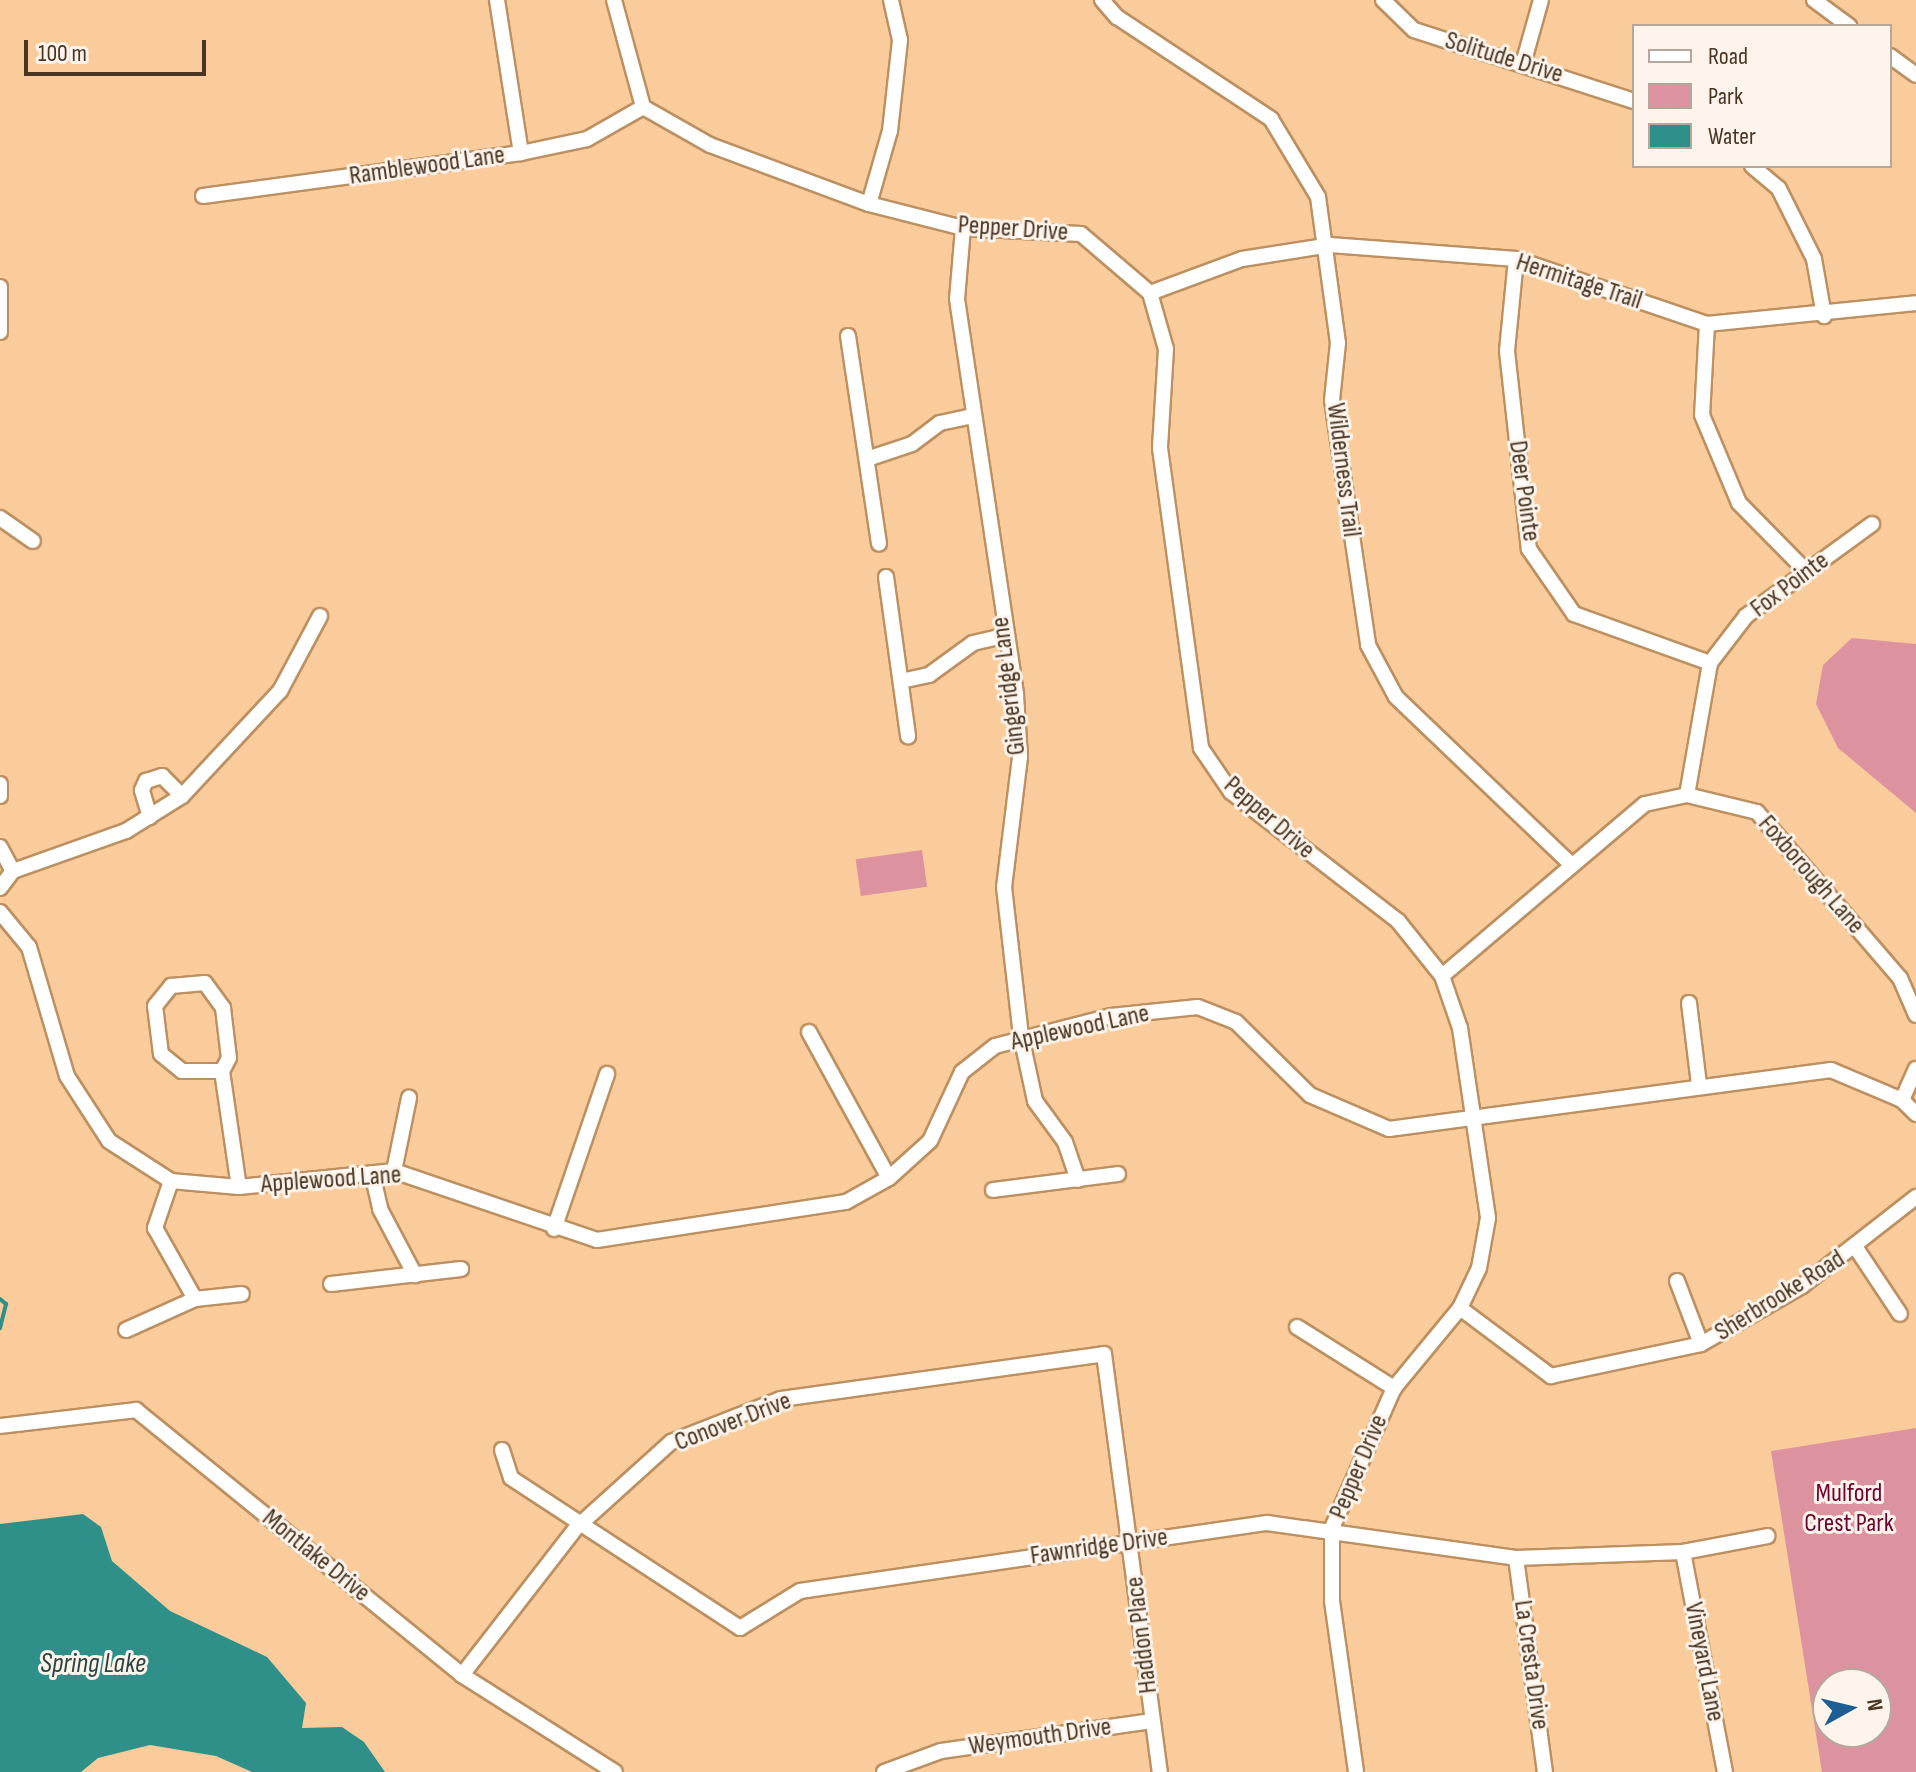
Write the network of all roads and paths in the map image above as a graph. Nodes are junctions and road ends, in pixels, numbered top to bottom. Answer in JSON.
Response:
{"nodes":[{"id":1,"x":497,"y":0,"type":"edge"},
{"id":2,"x":614,"y":0,"type":"edge"},
{"id":3,"x":891,"y":0,"type":"edge"},
{"id":4,"x":1102,"y":0,"type":"edge"},
{"id":5,"x":1383,"y":0,"type":"edge"},
{"id":6,"x":1541,"y":0,"type":"edge"},
{"id":7,"x":1814,"y":0,"type":"edge"},
{"id":8,"x":1846,"y":24,"type":"edge"},
{"id":9,"x":1892,"y":57,"type":"edge"},
{"id":10,"x":1523,"y":64,"type":"junction"},
{"id":11,"x":1916,"y":75,"type":"edge"},
{"id":12,"x":1632,"y":100,"type":"edge"},
{"id":13,"x":643,"y":107,"type":"junction"},
{"id":14,"x":521,"y":153,"type":"junction"},
{"id":15,"x":1754,"y":168,"type":"edge"},
{"id":16,"x":203,"y":196,"type":"dead end"},
{"id":17,"x":869,"y":204,"type":"junction"},
{"id":18,"x":963,"y":228,"type":"junction"},
{"id":19,"x":1330,"y":245,"type":"junction"},
{"id":20,"x":1516,"y":259,"type":"junction"},
{"id":21,"x":0,"y":287,"type":"edge"},
{"id":22,"x":1150,"y":293,"type":"junction"},
{"id":23,"x":1916,"y":303,"type":"edge"},
{"id":24,"x":1824,"y":316,"type":"junction"},
{"id":25,"x":1707,"y":324,"type":"junction"},
{"id":26,"x":0,"y":332,"type":"edge"},
{"id":27,"x":848,"y":336,"type":"dead end"},
{"id":28,"x":973,"y":416,"type":"junction"},
{"id":29,"x":867,"y":459,"type":"junction"},
{"id":30,"x":0,"y":518,"type":"edge"},
{"id":31,"x":1872,"y":524,"type":"dead end"},
{"id":32,"x":33,"y":541,"type":"dead end"},
{"id":33,"x":879,"y":544,"type":"dead end"},
{"id":34,"x":1807,"y":572,"type":"junction"},
{"id":35,"x":886,"y":577,"type":"dead end"},
{"id":36,"x":320,"y":616,"type":"dead end"},
{"id":37,"x":1004,"y":636,"type":"junction"},
{"id":38,"x":1710,"y":663,"type":"junction"},
{"id":39,"x":901,"y":681,"type":"junction"},
{"id":40,"x":908,"y":736,"type":"dead end"},
{"id":41,"x":0,"y":784,"type":"edge"},
{"id":42,"x":1687,"y":795,"type":"junction"},
{"id":43,"x":0,"y":796,"type":"edge"},
{"id":44,"x":182,"y":796,"type":"junction"},
{"id":45,"x":150,"y":817,"type":"junction"},
{"id":46,"x":0,"y":847,"type":"edge"},
{"id":47,"x":1571,"y":864,"type":"junction"},
{"id":48,"x":13,"y":871,"type":"junction"},
{"id":49,"x":0,"y":888,"type":"edge"},
{"id":50,"x":0,"y":912,"type":"edge"},
{"id":51,"x":1442,"y":976,"type":"junction"},
{"id":52,"x":1689,"y":1003,"type":"dead end"},
{"id":53,"x":1916,"y":1015,"type":"edge"},
{"id":54,"x":809,"y":1032,"type":"dead end"},
{"id":55,"x":1021,"y":1036,"type":"junction"},
{"id":56,"x":1916,"y":1069,"type":"edge"},
{"id":57,"x":222,"y":1071,"type":"junction"},
{"id":58,"x":607,"y":1074,"type":"dead end"},
{"id":59,"x":1699,"y":1085,"type":"junction"},
{"id":60,"x":409,"y":1098,"type":"dead end"},
{"id":61,"x":1902,"y":1100,"type":"junction"},
{"id":62,"x":1916,"y":1114,"type":"edge"},
{"id":63,"x":1471,"y":1119,"type":"junction"},
{"id":64,"x":394,"y":1171,"type":"junction"},
{"id":65,"x":372,"y":1173,"type":"junction"},
{"id":66,"x":1118,"y":1174,"type":"dead end"},
{"id":67,"x":889,"y":1178,"type":"junction"},
{"id":68,"x":1078,"y":1180,"type":"junction"},
{"id":69,"x":171,"y":1181,"type":"junction"},
{"id":70,"x":239,"y":1187,"type":"junction"},
{"id":71,"x":993,"y":1190,"type":"dead end"},
{"id":72,"x":1916,"y":1197,"type":"edge"},
{"id":73,"x":554,"y":1229,"type":"junction"},
{"id":74,"x":1856,"y":1248,"type":"junction"},
{"id":75,"x":461,"y":1269,"type":"dead end"},
{"id":76,"x":415,"y":1275,"type":"junction"},
{"id":77,"x":1677,"y":1281,"type":"dead end"},
{"id":78,"x":331,"y":1284,"type":"dead end"},
{"id":79,"x":242,"y":1294,"type":"dead end"},
{"id":80,"x":195,"y":1299,"type":"junction"},
{"id":81,"x":1460,"y":1308,"type":"junction"},
{"id":82,"x":1900,"y":1314,"type":"dead end"},
{"id":83,"x":1297,"y":1327,"type":"dead end"},
{"id":84,"x":126,"y":1330,"type":"dead end"},
{"id":85,"x":1701,"y":1344,"type":"junction"},
{"id":86,"x":1104,"y":1354,"type":"joint"},
{"id":87,"x":1394,"y":1388,"type":"junction"},
{"id":88,"x":0,"y":1426,"type":"edge"},
{"id":89,"x":502,"y":1450,"type":"dead end"},
{"id":90,"x":577,"y":1527,"type":"junction"},
{"id":91,"x":1332,"y":1528,"type":"junction"},
{"id":92,"x":1768,"y":1536,"type":"dead end"},
{"id":93,"x":1132,"y":1542,"type":"junction"},
{"id":94,"x":1683,"y":1552,"type":"junction"},
{"id":95,"x":1516,"y":1558,"type":"junction"},
{"id":96,"x":462,"y":1675,"type":"junction"},
{"id":97,"x":1152,"y":1721,"type":"junction"},
{"id":98,"x":615,"y":1772,"type":"edge"},
{"id":99,"x":884,"y":1772,"type":"edge"},
{"id":100,"x":1160,"y":1772,"type":"edge"},
{"id":101,"x":1356,"y":1772,"type":"edge"},
{"id":102,"x":1545,"y":1772,"type":"edge"},
{"id":103,"x":1725,"y":1772,"type":"edge"}],
"edges":[{"from":1,"to":14,"type":"street"},
{"from":2,"to":13,"type":"street"},
{"from":3,"to":17,"type":"street"},
{"from":4,"to":19,"type":"street","name":"Wilderness Trail"},
{"from":5,"to":10,"type":"street","name":"Solitude Drive"},
{"from":6,"to":10,"type":"street"},
{"from":7,"to":8,"type":"street"},
{"from":9,"to":11,"type":"street"},
{"from":10,"to":12,"type":"street","name":"Solitude Drive"},
{"from":13,"to":14,"type":"street","name":"Ramblewood Lane"},
{"from":13,"to":17,"type":"street","name":"Pepper Drive"},
{"from":14,"to":16,"type":"street","name":"Ramblewood Lane"},
{"from":15,"to":24,"type":"street"},
{"from":17,"to":18,"type":"street","name":"Pepper Drive"},
{"from":18,"to":22,"type":"street","name":"Pepper Drive"},
{"from":18,"to":28,"type":"street","name":"Gingeridge Lane"},
{"from":19,"to":20,"type":"street","name":"Hermitage Trail"},
{"from":19,"to":22,"type":"street","name":"Hermitage Trail"},
{"from":19,"to":47,"type":"street","name":"Wilderness Trail"},
{"from":20,"to":25,"type":"street","name":"Hermitage Trail"},
{"from":20,"to":38,"type":"street","name":"Deer Pointe"},
{"from":21,"to":26,"type":"street"},
{"from":22,"to":51,"type":"street","name":"Pepper Drive"},
{"from":23,"to":24,"type":"street","name":"Hermitage Trail"},
{"from":24,"to":25,"type":"street","name":"Hermitage Trail"},
{"from":25,"to":34,"type":"street"},
{"from":27,"to":29,"type":"street"},
{"from":28,"to":29,"type":"street"},
{"from":28,"to":37,"type":"street","name":"Gingeridge Lane"},
{"from":29,"to":33,"type":"street"},
{"from":30,"to":32,"type":"street"},
{"from":31,"to":34,"type":"street","name":"Fox Pointe"},
{"from":34,"to":38,"type":"street","name":"Fox Pointe"},
{"from":35,"to":39,"type":"street"},
{"from":36,"to":44,"type":"street"},
{"from":37,"to":39,"type":"street"},
{"from":37,"to":55,"type":"street","name":"Gingeridge Lane"},
{"from":38,"to":42,"type":"street","name":"Fox Pointe"},
{"from":39,"to":40,"type":"street"},
{"from":41,"to":43,"type":"street"},
{"from":42,"to":47,"type":"street","name":"Foxborough Lane"},
{"from":42,"to":53,"type":"street","name":"Foxborough Lane"},
{"from":44,"to":45,"type":"street"},
{"from":44,"to":45,"type":"street"},
{"from":45,"to":48,"type":"street"},
{"from":46,"to":48,"type":"street"},
{"from":47,"to":51,"type":"street","name":"Foxborough Lane"},
{"from":48,"to":49,"type":"street"},
{"from":50,"to":69,"type":"street","name":"Applewood Lane"},
{"from":51,"to":63,"type":"street","name":"Pepper Drive"},
{"from":52,"to":59,"type":"street"},
{"from":54,"to":67,"type":"street"},
{"from":55,"to":63,"type":"street","name":"Applewood Lane"},
{"from":55,"to":67,"type":"street","name":"Applewood Lane"},
{"from":55,"to":68,"type":"street","name":"Gingeridge Lane"},
{"from":56,"to":61,"type":"street"},
{"from":57,"to":57,"type":"street"},
{"from":57,"to":70,"type":"street"},
{"from":58,"to":73,"type":"street"},
{"from":59,"to":61,"type":"street","name":"Applewood Lane"},
{"from":59,"to":63,"type":"street","name":"Applewood Lane"},
{"from":60,"to":64,"type":"street"},
{"from":61,"to":62,"type":"street","name":"Applewood Lane"},
{"from":63,"to":81,"type":"street","name":"Pepper Drive"},
{"from":64,"to":65,"type":"street","name":"Applewood Lane"},
{"from":64,"to":73,"type":"street","name":"Applewood Lane"},
{"from":65,"to":70,"type":"street","name":"Applewood Lane"},
{"from":65,"to":76,"type":"street"},
{"from":66,"to":68,"type":"street"},
{"from":67,"to":73,"type":"street","name":"Applewood Lane"},
{"from":68,"to":71,"type":"street"},
{"from":69,"to":70,"type":"street","name":"Applewood Lane"},
{"from":69,"to":80,"type":"street"},
{"from":72,"to":74,"type":"street","name":"Sherbrooke Road"},
{"from":74,"to":82,"type":"street"},
{"from":74,"to":85,"type":"street","name":"Sherbrooke Road"},
{"from":75,"to":76,"type":"street"},
{"from":76,"to":78,"type":"street"},
{"from":77,"to":85,"type":"street"},
{"from":79,"to":80,"type":"street"},
{"from":80,"to":84,"type":"street"},
{"from":81,"to":85,"type":"street","name":"Sherbrooke Road"},
{"from":81,"to":87,"type":"street","name":"Pepper Drive"},
{"from":83,"to":87,"type":"street"},
{"from":86,"to":90,"type":"street","name":"Conover Drive"},
{"from":86,"to":93,"type":"street","name":"Haddon Place"},
{"from":87,"to":91,"type":"street","name":"Pepper Drive"},
{"from":88,"to":96,"type":"street","name":"Montlake Drive"},
{"from":89,"to":90,"type":"street","name":"Fawnridge Drive"},
{"from":90,"to":93,"type":"street","name":"Fawnridge Drive"},
{"from":90,"to":96,"type":"street","name":"Conover Drive"},
{"from":91,"to":93,"type":"street","name":"Fawnridge Drive"},
{"from":91,"to":95,"type":"street","name":"Fawnridge Drive"},
{"from":91,"to":101,"type":"street","name":"Pepper Drive"},
{"from":92,"to":94,"type":"street","name":"Fawnridge Drive"},
{"from":93,"to":97,"type":"street","name":"Haddon Place"},
{"from":94,"to":95,"type":"street","name":"Fawnridge Drive"},
{"from":94,"to":103,"type":"street","name":"Vineyard Lane"},
{"from":95,"to":102,"type":"street","name":"La Cresta Drive"},
{"from":96,"to":98,"type":"street","name":"Montlake Drive"},
{"from":97,"to":99,"type":"street","name":"Weymouth Drive"},
{"from":97,"to":100,"type":"street","name":"Haddon Place"}]}
